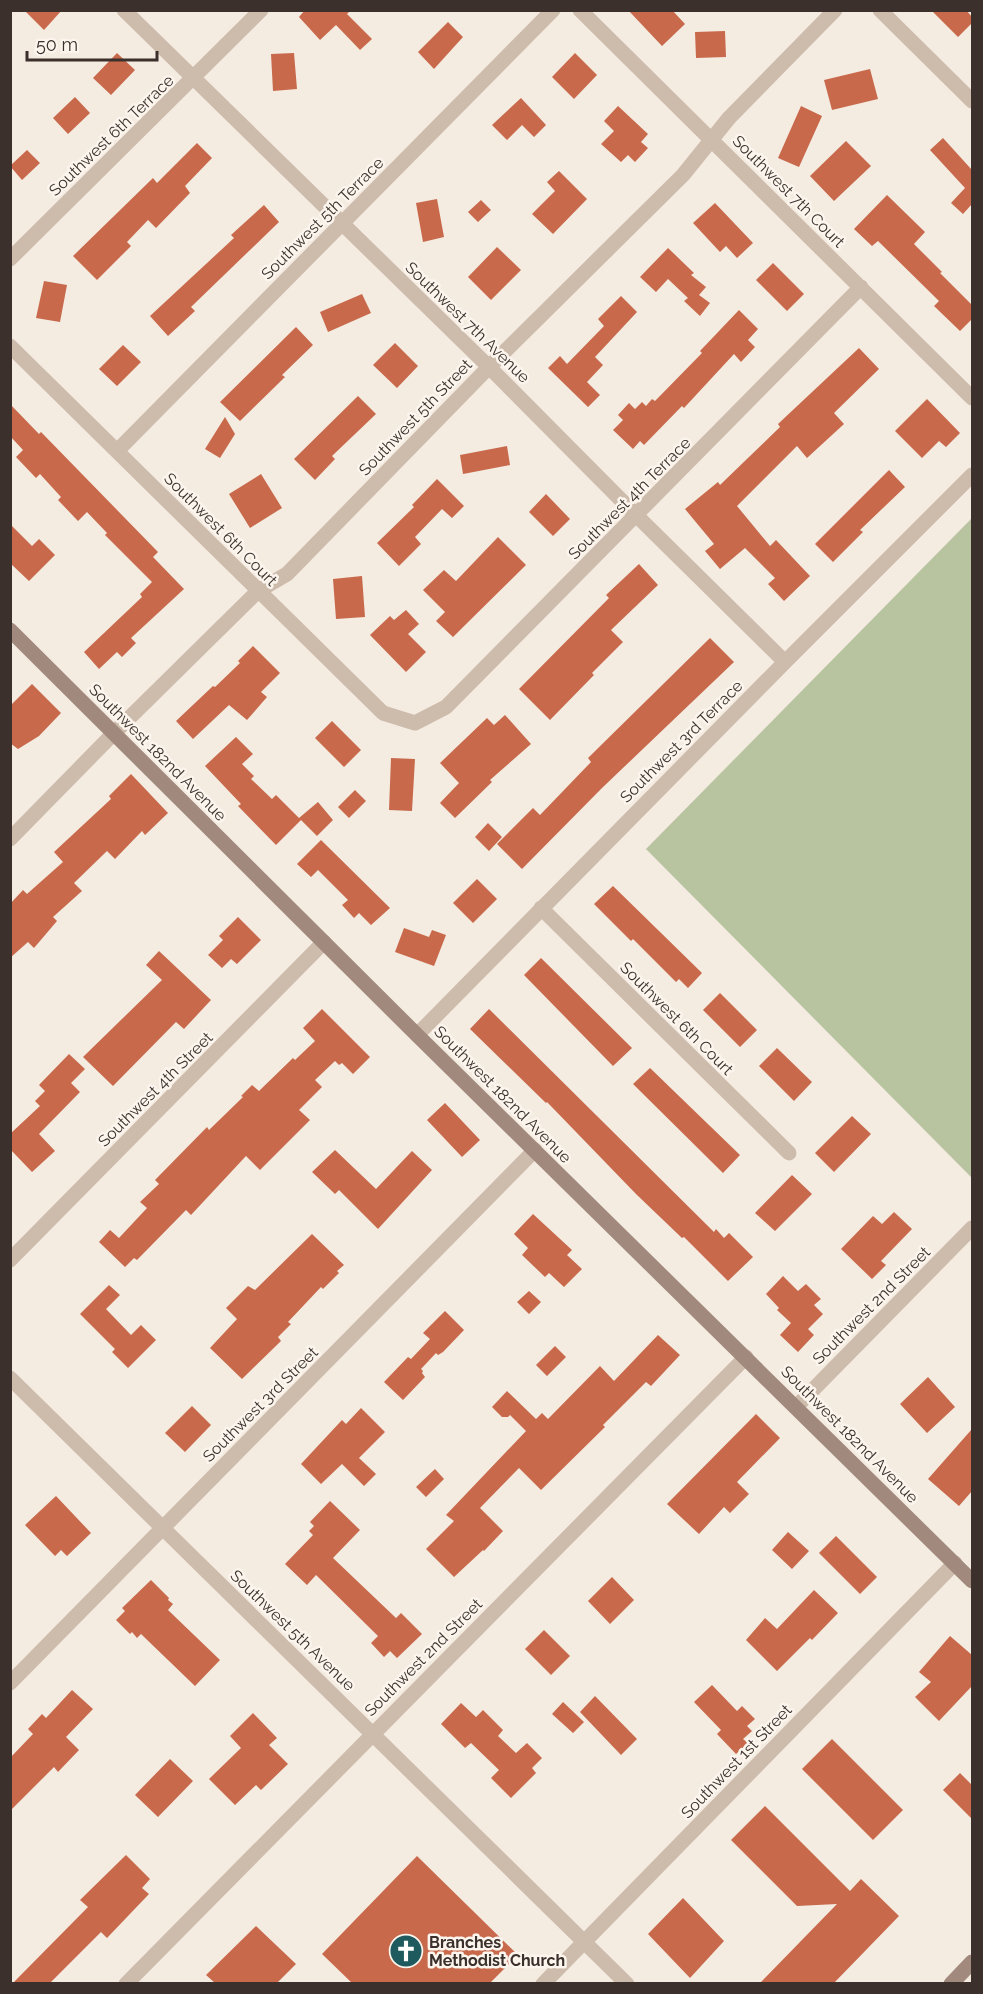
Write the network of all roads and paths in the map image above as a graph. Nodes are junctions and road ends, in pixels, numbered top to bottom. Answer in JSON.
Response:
{"nodes":[{"id":1,"x":124,"y":10,"type":"edge"},
{"id":2,"x":261,"y":10,"type":"edge"},
{"id":3,"x":553,"y":10,"type":"edge"},
{"id":4,"x":580,"y":10,"type":"edge"},
{"id":5,"x":835,"y":10,"type":"edge"},
{"id":6,"x":880,"y":10,"type":"edge"},
{"id":7,"x":194,"y":79,"type":"junction"},
{"id":8,"x":972,"y":101,"type":"edge"},
{"id":9,"x":712,"y":141,"type":"junction"},
{"id":10,"x":342,"y":224,"type":"junction"},
{"id":11,"x":10,"y":259,"type":"edge"},
{"id":12,"x":861,"y":287,"type":"junction"},
{"id":13,"x":10,"y":346,"type":"edge"},
{"id":14,"x":489,"y":366,"type":"junction"},
{"id":15,"x":972,"y":398,"type":"edge"},
{"id":16,"x":117,"y":451,"type":"junction"},
{"id":17,"x":972,"y":475,"type":"edge"},
{"id":18,"x":637,"y":516,"type":"junction"},
{"id":19,"x":258,"y":591,"type":"junction"},
{"id":20,"x":10,"y":630,"type":"edge"},
{"id":21,"x":785,"y":662,"type":"junction"},
{"id":22,"x":415,"y":723,"type":"joint"},
{"id":23,"x":114,"y":733,"type":"junction"},
{"id":24,"x":10,"y":839,"type":"edge"},
{"id":25,"x":541,"y":909,"type":"junction"},
{"id":26,"x":324,"y":942,"type":"junction"},
{"id":27,"x":417,"y":1035,"type":"junction"},
{"id":28,"x":535,"y":1150,"type":"junction"},
{"id":29,"x":789,"y":1153,"type":"dead end"},
{"id":30,"x":972,"y":1228,"type":"edge"},
{"id":31,"x":10,"y":1260,"type":"edge"},
{"id":32,"x":746,"y":1357,"type":"junction"},
{"id":33,"x":10,"y":1378,"type":"edge"},
{"id":34,"x":796,"y":1407,"type":"junction"},
{"id":35,"x":163,"y":1528,"type":"junction"},
{"id":36,"x":955,"y":1563,"type":"junction"},
{"id":37,"x":972,"y":1581,"type":"edge"},
{"id":38,"x":10,"y":1683,"type":"edge"},
{"id":39,"x":373,"y":1733,"type":"junction"},
{"id":40,"x":585,"y":1942,"type":"junction"},
{"id":41,"x":972,"y":1962,"type":"edge"},
{"id":42,"x":126,"y":1983,"type":"edge"},
{"id":43,"x":543,"y":1983,"type":"edge"},
{"id":44,"x":627,"y":1983,"type":"edge"},
{"id":45,"x":951,"y":1983,"type":"edge"}],
"edges":[{"from":1,"to":7,"type":"street","name":"Southwest 7th Avenue"},
{"from":2,"to":7,"type":"street","name":"Southwest 6th Terrace"},
{"from":3,"to":10,"type":"street","name":"Southwest 5th Terrace"},
{"from":4,"to":9,"type":"street","name":"Southwest 7th Court"},
{"from":5,"to":9,"type":"street","name":"Southwest 5th Street"},
{"from":6,"to":8,"type":"street"},
{"from":7,"to":10,"type":"street","name":"Southwest 7th Avenue"},
{"from":7,"to":11,"type":"street","name":"Southwest 6th Terrace"},
{"from":9,"to":12,"type":"street","name":"Southwest 7th Court"},
{"from":9,"to":14,"type":"street","name":"Southwest 5th Street"},
{"from":10,"to":14,"type":"street","name":"Southwest 7th Avenue"},
{"from":10,"to":16,"type":"street","name":"Southwest 5th Terrace"},
{"from":12,"to":15,"type":"street","name":"Southwest 7th Court"},
{"from":12,"to":18,"type":"street","name":"Southwest 4th Terrace"},
{"from":13,"to":16,"type":"street","name":"Southwest 6th Court"},
{"from":14,"to":18,"type":"street","name":"Southwest 7th Avenue"},
{"from":14,"to":19,"type":"street","name":"Southwest 5th Street"},
{"from":16,"to":19,"type":"street","name":"Southwest 6th Court"},
{"from":17,"to":21,"type":"street","name":"Southwest 3rd Terrace"},
{"from":18,"to":21,"type":"street","name":"Southwest 7th Avenue"},
{"from":18,"to":22,"type":"street","name":"Southwest 4th Terrace"},
{"from":19,"to":22,"type":"street","name":"Southwest 6th Court"},
{"from":19,"to":23,"type":"street","name":"Southwest 5th Street"},
{"from":20,"to":23,"type":"street","name":"Southwest 182nd Avenue"},
{"from":21,"to":25,"type":"street","name":"Southwest 3rd Terrace"},
{"from":23,"to":24,"type":"street","name":"Southwest 5th Street"},
{"from":23,"to":26,"type":"street","name":"Southwest 182nd Avenue"},
{"from":25,"to":27,"type":"street","name":"Southwest 3rd Terrace"},
{"from":25,"to":29,"type":"street","name":"Southwest 6th Court"},
{"from":26,"to":27,"type":"street","name":"Southwest 182nd Avenue"},
{"from":26,"to":31,"type":"street","name":"Southwest 4th Street"},
{"from":27,"to":28,"type":"street","name":"Southwest 182nd Avenue"},
{"from":28,"to":32,"type":"street","name":"Southwest 182nd Avenue"},
{"from":28,"to":35,"type":"street","name":"Southwest 3rd Street"},
{"from":30,"to":34,"type":"street","name":"Southwest 2nd Street"},
{"from":32,"to":34,"type":"street","name":"Southwest 182nd Avenue"},
{"from":32,"to":39,"type":"street","name":"Southwest 2nd Street"},
{"from":33,"to":35,"type":"street","name":"Southwest 5th Avenue"},
{"from":34,"to":36,"type":"street","name":"Southwest 182nd Avenue"},
{"from":35,"to":38,"type":"street","name":"Southwest 3rd Street"},
{"from":35,"to":39,"type":"street","name":"Southwest 5th Avenue"},
{"from":36,"to":37,"type":"street","name":"Southwest 182nd Avenue"},
{"from":36,"to":40,"type":"street","name":"Southwest 1st Street"},
{"from":39,"to":40,"type":"street","name":"Southwest 5th Avenue"},
{"from":39,"to":42,"type":"street","name":"Southwest 2nd Street"},
{"from":40,"to":43,"type":"street","name":"Southwest 1st Street"},
{"from":40,"to":44,"type":"street","name":"Southwest 5th Avenue"},
{"from":41,"to":45,"type":"street"}]}
